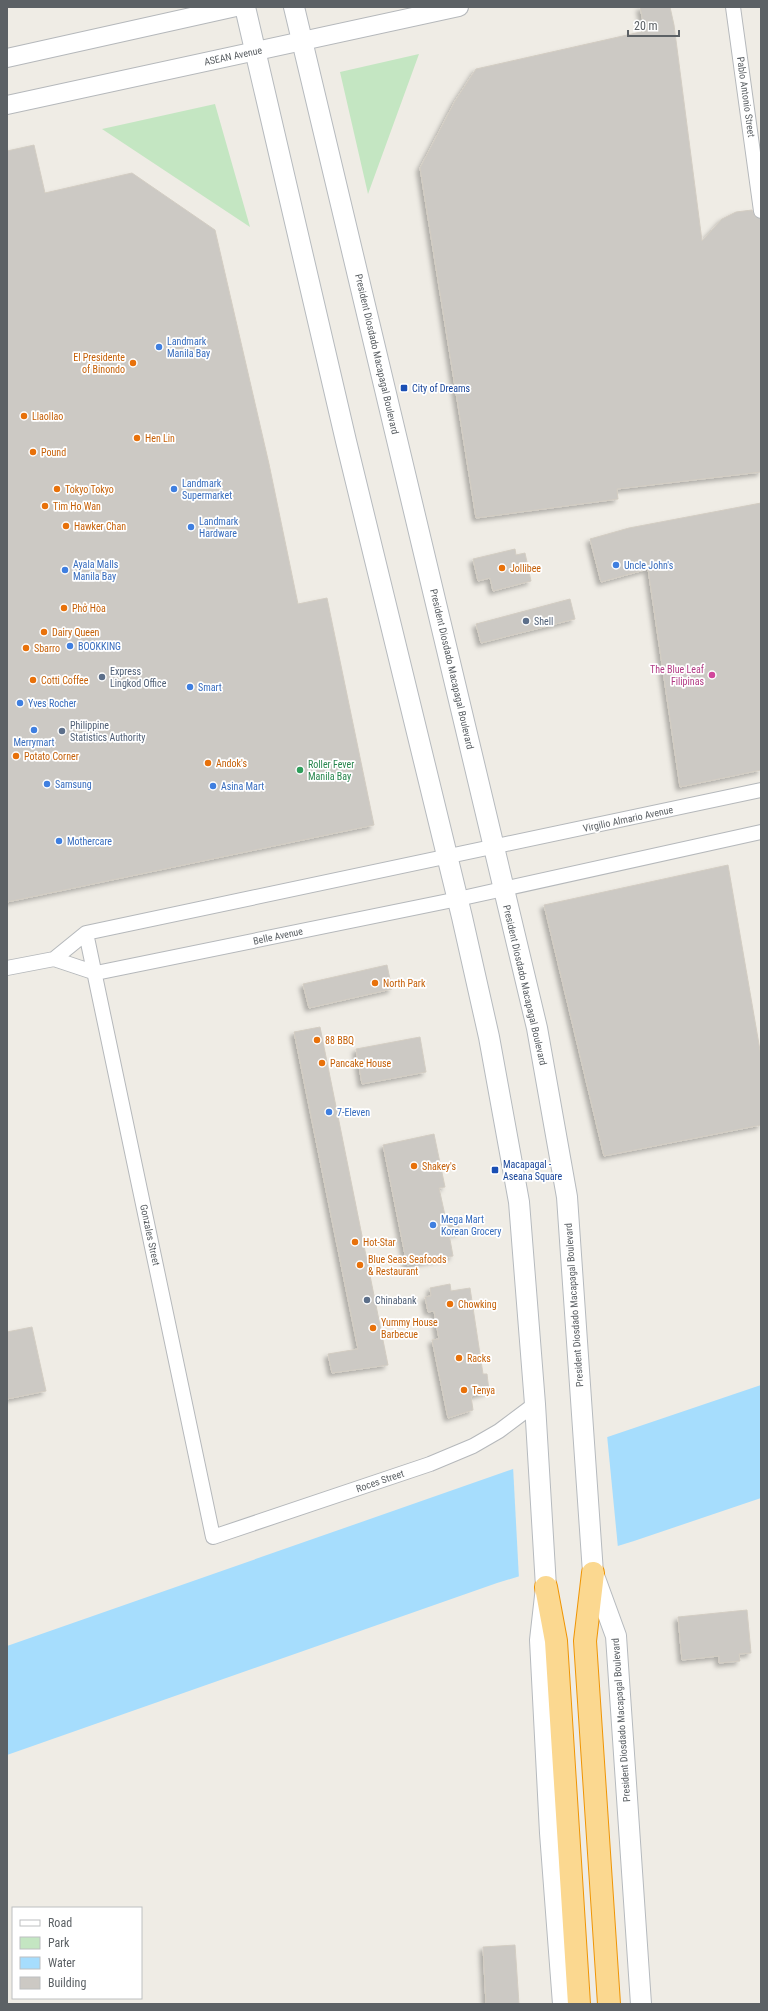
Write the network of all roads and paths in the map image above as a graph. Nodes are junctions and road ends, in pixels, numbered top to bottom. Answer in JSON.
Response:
{"nodes":[{"id":1,"x":236,"y":7,"type":"edge"},
{"id":2,"x":245,"y":7,"type":"edge"},
{"id":3,"x":294,"y":7,"type":"edge"},
{"id":4,"x":733,"y":7,"type":"edge"},
{"id":5,"x":452,"y":8,"type":"edge"},
{"id":6,"x":301,"y":41,"type":"junction"},
{"id":7,"x":256,"y":51,"type":"junction"},
{"id":8,"x":7,"y":58,"type":"edge"},
{"id":9,"x":7,"y":105,"type":"edge"},
{"id":10,"x":761,"y":211,"type":"edge"},
{"id":11,"x":761,"y":790,"type":"edge"},
{"id":12,"x":761,"y":832,"type":"edge"},
{"id":13,"x":494,"y":848,"type":"junction"},
{"id":14,"x":448,"y":857,"type":"junction"},
{"id":15,"x":504,"y":889,"type":"junction"},
{"id":16,"x":458,"y":899,"type":"junction"},
{"id":17,"x":86,"y":933,"type":"junction"},
{"id":18,"x":54,"y":959,"type":"junction"},
{"id":19,"x":7,"y":968,"type":"edge"},
{"id":20,"x":96,"y":973,"type":"junction"},
{"id":21,"x":535,"y":1404,"type":"junction"},
{"id":22,"x":214,"y":1537,"type":"joint"},
{"id":23,"x":592,"y":1569,"type":"junction"},
{"id":24,"x":545,"y":1584,"type":"junction"},
{"id":25,"x":563,"y":2004,"type":"edge"},
{"id":26,"x":578,"y":2004,"type":"edge"},
{"id":27,"x":609,"y":2004,"type":"edge"},
{"id":28,"x":641,"y":2004,"type":"edge"}],
"edges":[{"from":1,"to":8,"type":"street"},
{"from":2,"to":7,"type":"main road"},
{"from":3,"to":6,"type":"main road","name":"President Diosdado Macapagal Boulevard"},
{"from":4,"to":10,"type":"street","name":"Pablo Antonio Street"},
{"from":5,"to":6,"type":"street","name":"ASEAN Avenue"},
{"from":6,"to":7,"type":"street","name":"ASEAN Avenue"},
{"from":6,"to":13,"type":"main road","name":"President Diosdado Macapagal Boulevard"},
{"from":7,"to":9,"type":"street","name":"ASEAN Avenue"},
{"from":7,"to":14,"type":"main road"},
{"from":11,"to":13,"type":"street","name":"Virgilio Almario Avenue"},
{"from":12,"to":15,"type":"street"},
{"from":13,"to":14,"type":"street","name":"Belle Avenue"},
{"from":13,"to":15,"type":"main road","name":"President Diosdado Macapagal Boulevard"},
{"from":14,"to":16,"type":"main road"},
{"from":14,"to":17,"type":"street","name":"Belle Avenue"},
{"from":15,"to":16,"type":"street","name":"Belle Avenue"},
{"from":15,"to":23,"type":"main road","name":"President Diosdado Macapagal Boulevard"},
{"from":16,"to":20,"type":"street","name":"Belle Avenue"},
{"from":16,"to":21,"type":"main road"},
{"from":17,"to":18,"type":"street","name":"Belle Avenue"},
{"from":17,"to":20,"type":"street","name":"Gonzales Street"},
{"from":18,"to":19,"type":"street","name":"Belle Avenue"},
{"from":18,"to":20,"type":"street","name":"Belle Avenue"},
{"from":20,"to":22,"type":"street","name":"Gonzales Street"},
{"from":21,"to":22,"type":"street","name":"Roces Street"},
{"from":21,"to":24,"type":"main road"},
{"from":23,"to":27,"type":"highway"},
{"from":23,"to":28,"type":"main road","name":"President Diosdado Macapagal Boulevard"},
{"from":24,"to":25,"type":"main road"},
{"from":24,"to":26,"type":"highway"}]}
